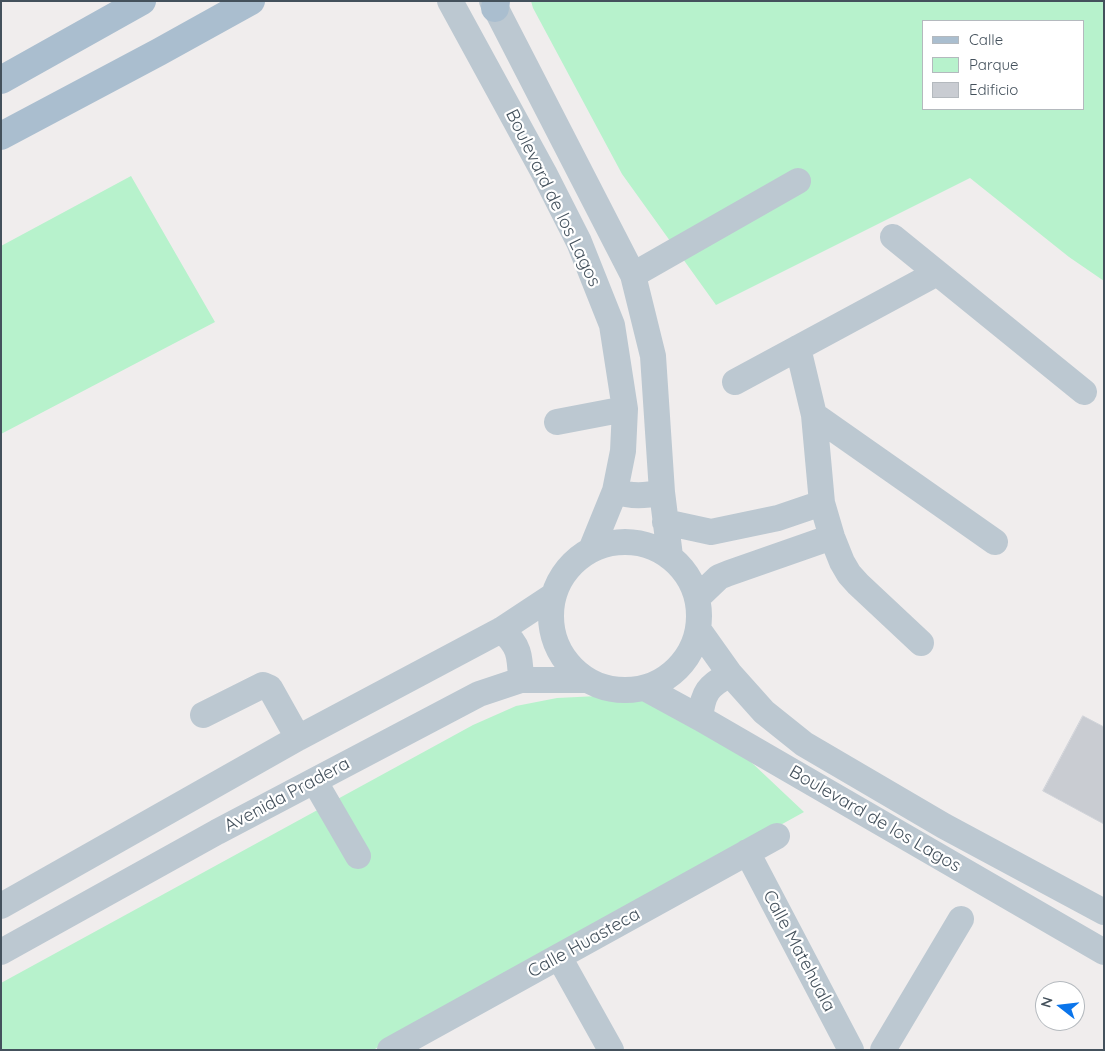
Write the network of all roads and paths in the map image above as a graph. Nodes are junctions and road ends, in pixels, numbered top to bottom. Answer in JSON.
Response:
{"nodes":[{"id":1,"x":142,"y":1,"type":"edge"},
{"id":2,"x":251,"y":1,"type":"edge"},
{"id":3,"x":450,"y":1,"type":"edge"},
{"id":4,"x":495,"y":3,"type":"edge"},
{"id":5,"x":1,"y":80,"type":"edge"},
{"id":6,"x":1,"y":136,"type":"edge"},
{"id":7,"x":798,"y":181,"type":"dead end"},
{"id":8,"x":893,"y":237,"type":"dead end"},
{"id":9,"x":937,"y":273,"type":"junction"},
{"id":10,"x":633,"y":275,"type":"junction"},
{"id":11,"x":798,"y":348,"type":"junction"},
{"id":12,"x":735,"y":382,"type":"dead end"},
{"id":13,"x":1084,"y":392,"type":"dead end"},
{"id":14,"x":625,"y":409,"type":"junction"},
{"id":15,"x":814,"y":415,"type":"junction"},
{"id":16,"x":556,"y":422,"type":"dead end"},
{"id":17,"x":615,"y":491,"type":"junction"},
{"id":18,"x":662,"y":492,"type":"junction"},
{"id":19,"x":822,"y":503,"type":"junction"},
{"id":20,"x":665,"y":522,"type":"junction"},
{"id":21,"x":832,"y":537,"type":"junction"},
{"id":22,"x":995,"y":542,"type":"dead end"},
{"id":23,"x":591,"y":550,"type":"junction"},
{"id":24,"x":670,"y":556,"type":"junction"},
{"id":25,"x":554,"y":595,"type":"junction"},
{"id":26,"x":697,"y":598,"type":"junction"},
{"id":27,"x":698,"y":629,"type":"junction"},
{"id":28,"x":501,"y":630,"type":"junction"},
{"id":29,"x":921,"y":643,"type":"dead end"},
{"id":30,"x":730,"y":674,"type":"junction"},
{"id":31,"x":521,"y":680,"type":"junction"},
{"id":32,"x":586,"y":680,"type":"junction"},
{"id":33,"x":645,"y":688,"type":"junction"},
{"id":34,"x":203,"y":715,"type":"dead end"},
{"id":35,"x":700,"y":718,"type":"junction"},
{"id":36,"x":298,"y":738,"type":"junction"},
{"id":37,"x":315,"y":782,"type":"junction"},
{"id":38,"x":198,"y":796,"type":"junction"},
{"id":39,"x":217,"y":832,"type":"junction"},
{"id":40,"x":778,"y":836,"type":"dead end"},
{"id":41,"x":746,"y":852,"type":"junction"},
{"id":42,"x":358,"y":856,"type":"dead end"},
{"id":43,"x":1,"y":906,"type":"edge"},
{"id":44,"x":1104,"y":912,"type":"edge"},
{"id":45,"x":961,"y":919,"type":"dead end"},
{"id":46,"x":1,"y":952,"type":"edge"},
{"id":47,"x":1104,"y":952,"type":"edge"},
{"id":48,"x":559,"y":957,"type":"junction"},
{"id":49,"x":390,"y":1050,"type":"edge"},
{"id":50,"x":610,"y":1050,"type":"edge"},
{"id":51,"x":851,"y":1050,"type":"edge"},
{"id":52,"x":883,"y":1050,"type":"edge"}],
"edges":[{"from":1,"to":5,"type":"main road"},
{"from":2,"to":6,"type":"main road"},
{"from":3,"to":14,"type":"street","name":"Boulevard de los Lagos"},
{"from":4,"to":10,"type":"street","name":"Boulevard de los Lagos"},
{"from":7,"to":10,"type":"street"},
{"from":8,"to":9,"type":"street"},
{"from":9,"to":11,"type":"street"},
{"from":9,"to":13,"type":"street"},
{"from":10,"to":18,"type":"street","name":"Boulevard de los Lagos"},
{"from":11,"to":12,"type":"street"},
{"from":11,"to":15,"type":"street"},
{"from":14,"to":16,"type":"street"},
{"from":14,"to":17,"type":"street","name":"Boulevard de los Lagos"},
{"from":15,"to":19,"type":"street"},
{"from":15,"to":22,"type":"street"},
{"from":17,"to":18,"type":"street"},
{"from":17,"to":23,"type":"street","name":"Boulevard de los Lagos"},
{"from":18,"to":20,"type":"street","name":"Boulevard de los Lagos"},
{"from":19,"to":20,"type":"street"},
{"from":19,"to":21,"type":"street"},
{"from":20,"to":24,"type":"street","name":"Boulevard de los Lagos"},
{"from":21,"to":26,"type":"street"},
{"from":21,"to":29,"type":"street"},
{"from":23,"to":24,"type":"street"},
{"from":23,"to":25,"type":"street"},
{"from":24,"to":26,"type":"street"},
{"from":25,"to":28,"type":"street"},
{"from":25,"to":32,"type":"street"},
{"from":26,"to":27,"type":"street"},
{"from":27,"to":30,"type":"street","name":"Boulevard de los Lagos"},
{"from":27,"to":33,"type":"street"},
{"from":28,"to":31,"type":"street"},
{"from":28,"to":36,"type":"street"},
{"from":30,"to":35,"type":"street"},
{"from":30,"to":44,"type":"street","name":"Boulevard de los Lagos"},
{"from":31,"to":32,"type":"street","name":"Avenida Pradera"},
{"from":31,"to":37,"type":"street","name":"Avenida Pradera"},
{"from":32,"to":33,"type":"street"},
{"from":33,"to":35,"type":"street","name":"Boulevard de los Lagos"},
{"from":34,"to":36,"type":"street"},
{"from":35,"to":47,"type":"street","name":"Boulevard de los Lagos"},
{"from":36,"to":38,"type":"street"},
{"from":37,"to":39,"type":"street","name":"Avenida Pradera"},
{"from":37,"to":42,"type":"street"},
{"from":38,"to":39,"type":"street"},
{"from":38,"to":43,"type":"street"},
{"from":39,"to":46,"type":"street","name":"Avenida Pradera"},
{"from":40,"to":41,"type":"street","name":"Calle Huasteca"},
{"from":41,"to":48,"type":"street","name":"Calle Huasteca"},
{"from":41,"to":51,"type":"street","name":"Calle Matehuala"},
{"from":45,"to":52,"type":"street"},
{"from":48,"to":49,"type":"street","name":"Calle Huasteca"},
{"from":48,"to":50,"type":"street"}]}
